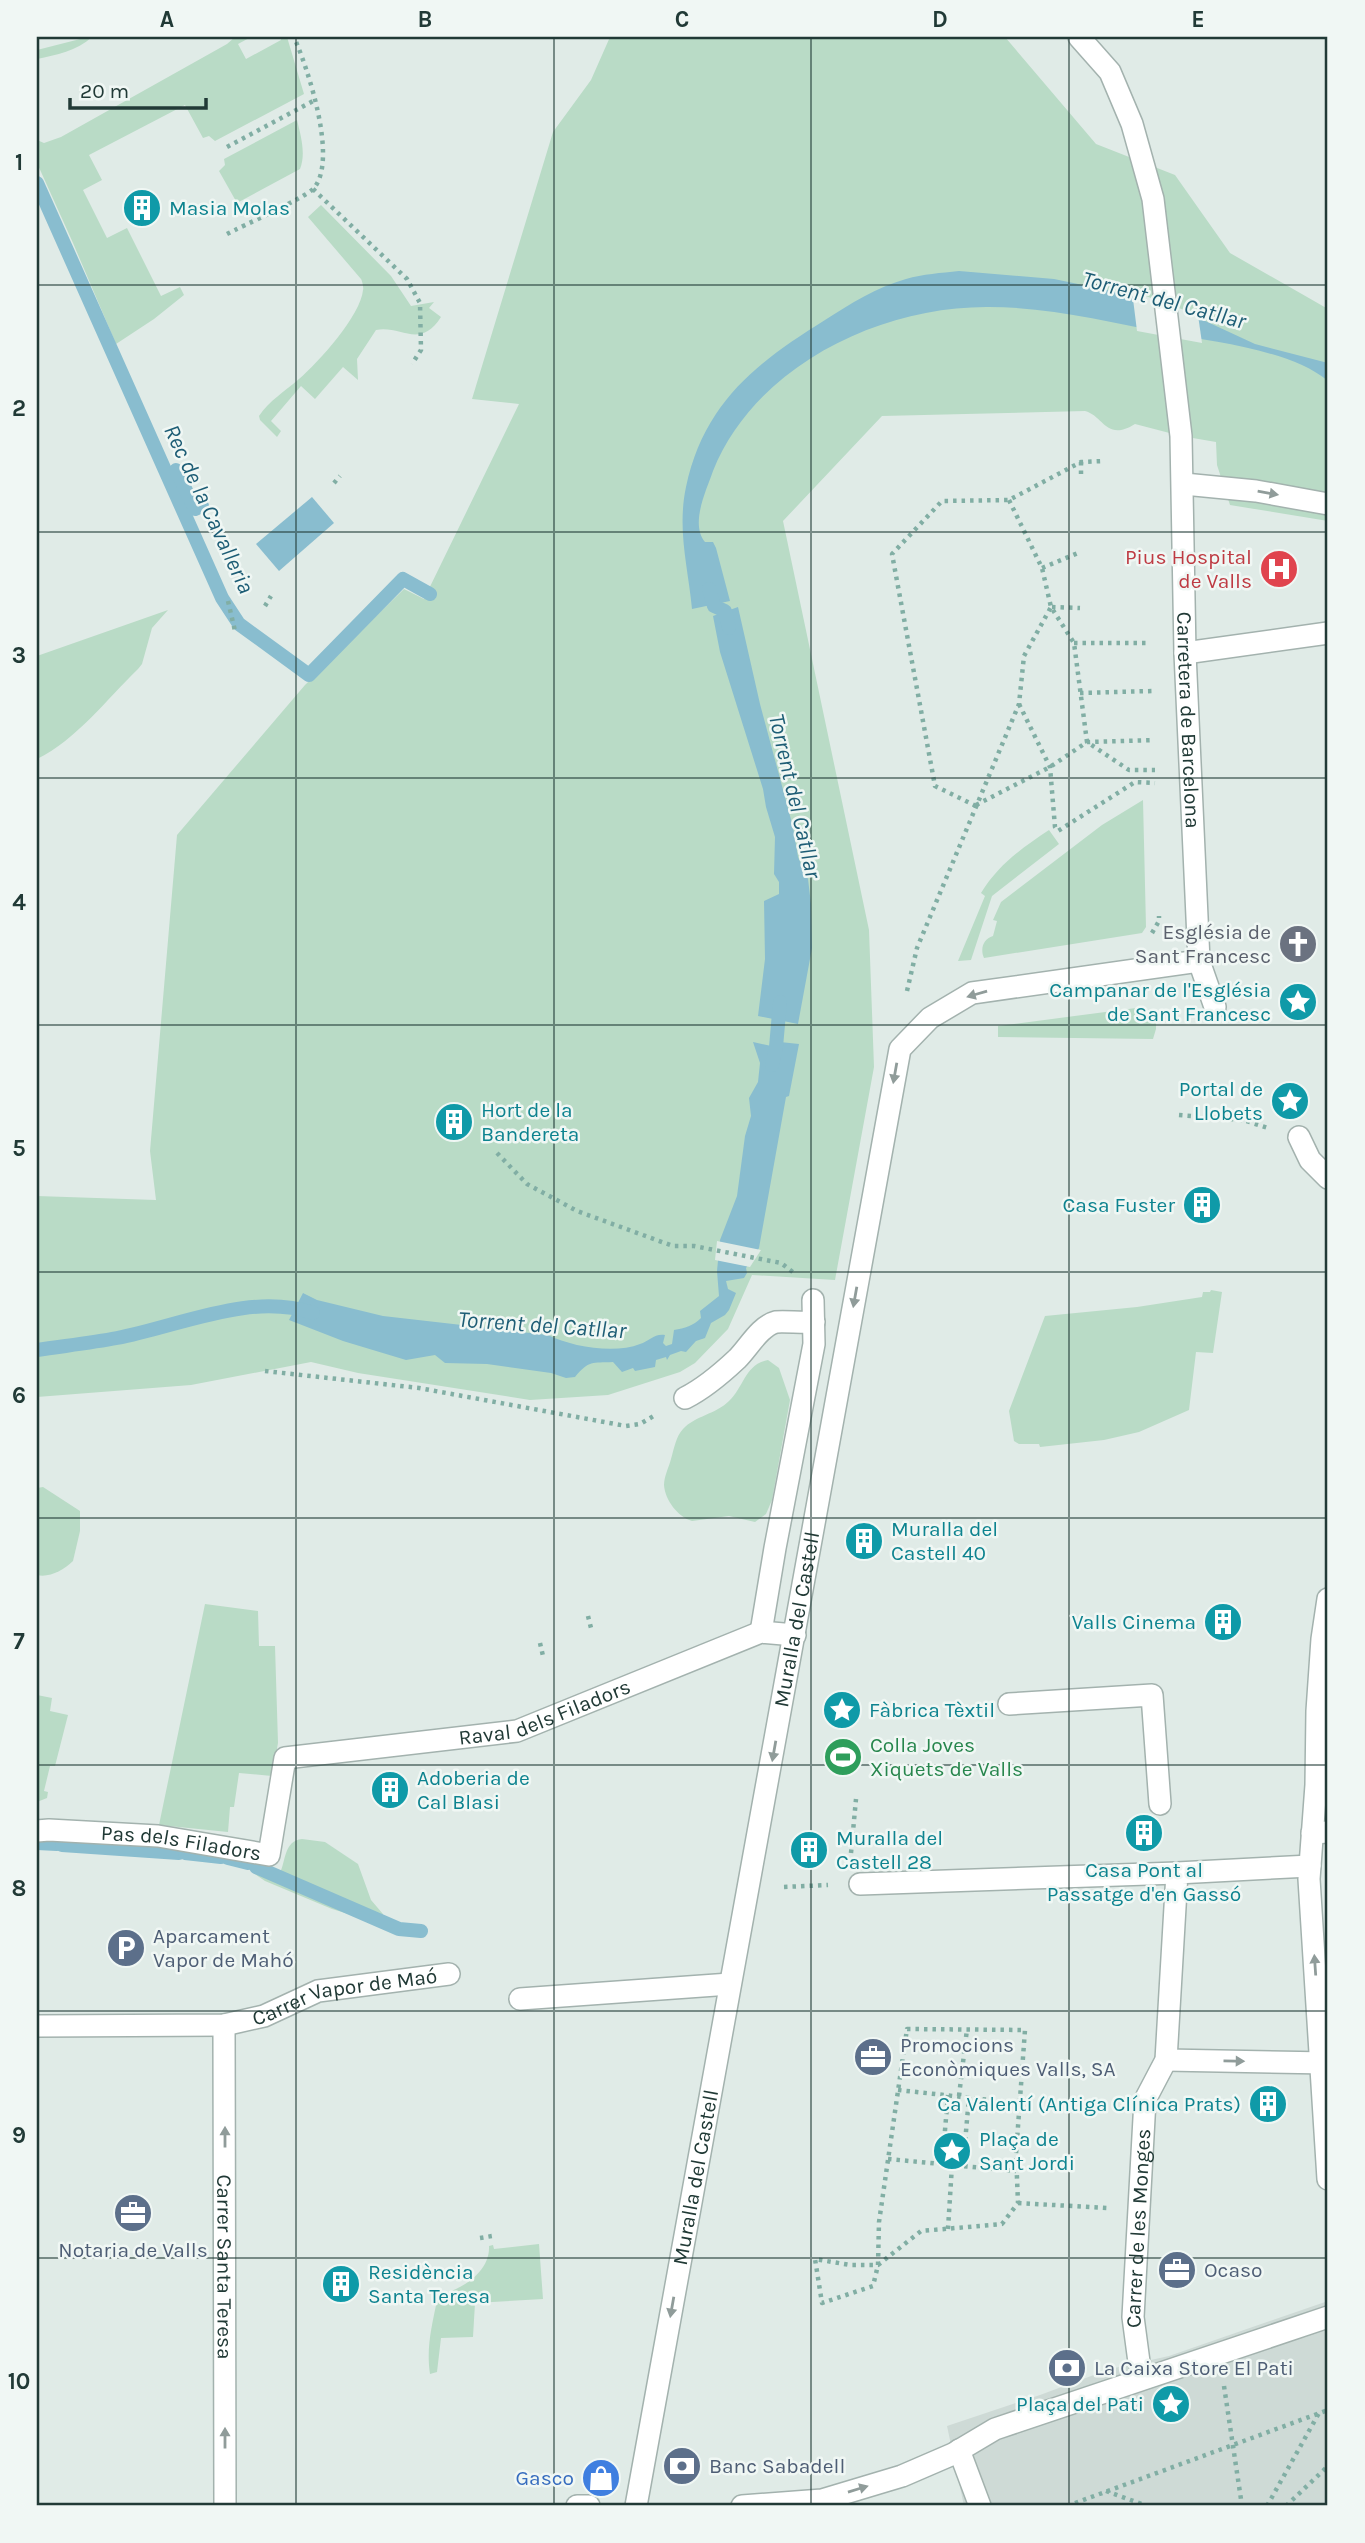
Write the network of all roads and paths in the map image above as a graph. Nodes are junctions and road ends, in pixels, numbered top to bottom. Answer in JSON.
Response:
{"nodes":[{"id":1,"x":294,"y":37,"type":"edge"},
{"id":2,"x":1079,"y":37,"type":"edge"},
{"id":3,"x":315,"y":100,"type":"junction"},
{"id":4,"x":227,"y":147,"type":"dead end"},
{"id":5,"x":313,"y":189,"type":"junction"},
{"id":6,"x":227,"y":234,"type":"dead end"},
{"id":7,"x":412,"y":364,"type":"dead end"},
{"id":8,"x":1104,"y":461,"type":"dead end"},
{"id":9,"x":1081,"y":462,"type":"junction"},
{"id":10,"x":340,"y":476,"type":"dead end"},
{"id":11,"x":1081,"y":477,"type":"dead end"},
{"id":12,"x":334,"y":483,"type":"dead end"},
{"id":13,"x":1184,"y":484,"type":"junction"},
{"id":14,"x":1009,"y":500,"type":"junction"},
{"id":15,"x":1328,"y":505,"type":"edge"},
{"id":16,"x":1078,"y":553,"type":"dead end"},
{"id":17,"x":1042,"y":568,"type":"junction"},
{"id":18,"x":271,"y":596,"type":"dead end"},
{"id":19,"x":228,"y":601,"type":"dead end"},
{"id":20,"x":265,"y":606,"type":"dead end"},
{"id":21,"x":1051,"y":607,"type":"junction"},
{"id":22,"x":1080,"y":608,"type":"dead end"},
{"id":23,"x":235,"y":631,"type":"dead end"},
{"id":24,"x":1328,"y":633,"type":"edge"},
{"id":25,"x":1074,"y":643,"type":"junction"},
{"id":26,"x":1147,"y":643,"type":"dead end"},
{"id":27,"x":1185,"y":653,"type":"junction"},
{"id":28,"x":1145,"y":692,"type":"dead end"},
{"id":29,"x":1080,"y":693,"type":"junction"},
{"id":30,"x":1018,"y":704,"type":"junction"},
{"id":31,"x":1155,"y":740,"type":"dead end"},
{"id":32,"x":1087,"y":743,"type":"junction"},
{"id":33,"x":1050,"y":767,"type":"junction"},
{"id":34,"x":1155,"y":770,"type":"dead end"},
{"id":35,"x":1155,"y":783,"type":"dead end"},
{"id":36,"x":976,"y":806,"type":"junction"},
{"id":37,"x":1159,"y":908,"type":"dead end"},
{"id":38,"x":1148,"y":937,"type":"dead end"},
{"id":39,"x":1199,"y":961,"type":"junction"},
{"id":40,"x":905,"y":997,"type":"dead end"},
{"id":41,"x":1215,"y":1006,"type":"dead end"},
{"id":42,"x":1179,"y":1115,"type":"dead end"},
{"id":43,"x":1257,"y":1125,"type":"dead end"},
{"id":44,"x":1299,"y":1137,"type":"dead end"},
{"id":45,"x":497,"y":1153,"type":"dead end"},
{"id":46,"x":1328,"y":1178,"type":"edge"},
{"id":47,"x":776,"y":1263,"type":"dead end"},
{"id":48,"x":813,"y":1300,"type":"dead end"},
{"id":49,"x":814,"y":1322,"type":"junction"},
{"id":50,"x":265,"y":1371,"type":"dead end"},
{"id":51,"x":685,"y":1398,"type":"joint"},
{"id":52,"x":765,"y":1589,"type":"junction"},
{"id":53,"x":802,"y":1594,"type":"junction"},
{"id":54,"x":1328,"y":1600,"type":"edge"},
{"id":55,"x":588,"y":1616,"type":"dead end"},
{"id":56,"x":591,"y":1628,"type":"dead end"},
{"id":57,"x":761,"y":1632,"type":"junction"},
{"id":58,"x":795,"y":1635,"type":"junction"},
{"id":59,"x":540,"y":1643,"type":"dead end"},
{"id":60,"x":543,"y":1656,"type":"dead end"},
{"id":61,"x":1009,"y":1704,"type":"dead end"},
{"id":62,"x":285,"y":1758,"type":"joint"},
{"id":63,"x":856,"y":1799,"type":"dead end"},
{"id":64,"x":1160,"y":1804,"type":"dead end"},
{"id":65,"x":37,"y":1831,"type":"edge"},
{"id":66,"x":1320,"y":1832,"type":"edge"},
{"id":67,"x":851,"y":1860,"type":"dead end"},
{"id":68,"x":1310,"y":1866,"type":"junction"},
{"id":69,"x":1167,"y":1869,"type":"junction"},
{"id":70,"x":860,"y":1884,"type":"dead end"},
{"id":71,"x":821,"y":1885,"type":"dead end"},
{"id":72,"x":786,"y":1887,"type":"dead end"},
{"id":73,"x":449,"y":1974,"type":"dead end"},
{"id":74,"x":730,"y":1984,"type":"junction"},
{"id":75,"x":520,"y":1999,"type":"dead end"},
{"id":76,"x":224,"y":2025,"type":"junction"},
{"id":77,"x":37,"y":2026,"type":"edge"},
{"id":78,"x":967,"y":2029,"type":"junction"},
{"id":79,"x":1166,"y":2060,"type":"junction"},
{"id":80,"x":1325,"y":2062,"type":"edge"},
{"id":81,"x":898,"y":2090,"type":"junction"},
{"id":82,"x":948,"y":2095,"type":"junction"},
{"id":83,"x":959,"y":2096,"type":"junction"},
{"id":84,"x":970,"y":2097,"type":"junction"},
{"id":85,"x":1018,"y":2103,"type":"junction"},
{"id":86,"x":888,"y":2159,"type":"junction"},
{"id":87,"x":942,"y":2165,"type":"junction"},
{"id":88,"x":952,"y":2165,"type":"junction"},
{"id":89,"x":963,"y":2166,"type":"junction"},
{"id":90,"x":1016,"y":2171,"type":"junction"},
{"id":91,"x":1328,"y":2179,"type":"edge"},
{"id":92,"x":1018,"y":2203,"type":"junction"},
{"id":93,"x":1104,"y":2208,"type":"dead end"},
{"id":94,"x":948,"y":2229,"type":"junction"},
{"id":95,"x":492,"y":2236,"type":"dead end"},
{"id":96,"x":480,"y":2238,"type":"dead end"},
{"id":97,"x":878,"y":2265,"type":"junction"},
{"id":98,"x":1328,"y":2317,"type":"edge"},
{"id":99,"x":1214,"y":2354,"type":"junction"},
{"id":100,"x":1144,"y":2377,"type":"junction"},
{"id":101,"x":1328,"y":2410,"type":"edge"},
{"id":102,"x":1319,"y":2413,"type":"junction"},
{"id":103,"x":1233,"y":2444,"type":"junction"},
{"id":104,"x":956,"y":2452,"type":"junction"},
{"id":105,"x":1328,"y":2467,"type":"edge"},
{"id":106,"x":1105,"y":2491,"type":"junction"},
{"id":107,"x":225,"y":2506,"type":"edge"},
{"id":108,"x":577,"y":2506,"type":"edge"},
{"id":109,"x":589,"y":2506,"type":"edge"},
{"id":110,"x":636,"y":2506,"type":"edge"},
{"id":111,"x":742,"y":2506,"type":"edge"},
{"id":112,"x":980,"y":2506,"type":"edge"},
{"id":113,"x":1067,"y":2506,"type":"edge"},
{"id":114,"x":1147,"y":2506,"type":"edge"},
{"id":115,"x":1242,"y":2506,"type":"edge"},
{"id":116,"x":1267,"y":2506,"type":"edge"},
{"id":117,"x":1286,"y":2506,"type":"edge"}],
"edges":[{"from":1,"to":3,"type":"path"},
{"from":2,"to":13,"type":"street","name":"Carretera de Barcelona"},
{"from":3,"to":4,"type":"path"},
{"from":3,"to":5,"type":"path"},
{"from":5,"to":6,"type":"path"},
{"from":5,"to":7,"type":"path"},
{"from":8,"to":9,"type":"path"},
{"from":9,"to":11,"type":"path"},
{"from":9,"to":14,"type":"path"},
{"from":10,"to":12,"type":"path"},
{"from":13,"to":15,"type":"street","one_way":true},
{"from":13,"to":27,"type":"street","name":"Carretera de Barcelona"},
{"from":14,"to":17,"type":"path"},
{"from":14,"to":36,"type":"path"},
{"from":16,"to":17,"type":"path"},
{"from":17,"to":21,"type":"path"},
{"from":18,"to":20,"type":"path"},
{"from":19,"to":23,"type":"path"},
{"from":21,"to":22,"type":"path"},
{"from":21,"to":25,"type":"path"},
{"from":21,"to":30,"type":"path"},
{"from":24,"to":27,"type":"street"},
{"from":25,"to":26,"type":"path"},
{"from":25,"to":29,"type":"path"},
{"from":27,"to":39,"type":"street","name":"Carretera de Barcelona"},
{"from":28,"to":29,"type":"path"},
{"from":29,"to":32,"type":"path"},
{"from":30,"to":33,"type":"path"},
{"from":30,"to":36,"type":"path"},
{"from":31,"to":32,"type":"path"},
{"from":32,"to":33,"type":"path"},
{"from":32,"to":34,"type":"path"},
{"from":33,"to":35,"type":"path"},
{"from":33,"to":36,"type":"path"},
{"from":36,"to":40,"type":"path"},
{"from":37,"to":38,"type":"path"},
{"from":39,"to":41,"type":"street","name":"Carretera de Barcelona"},
{"from":39,"to":53,"type":"street","name":"Muralla del Castell","one_way":true},
{"from":42,"to":43,"type":"path"},
{"from":44,"to":46,"type":"street"},
{"from":45,"to":47,"type":"path"},
{"from":48,"to":49,"type":"street"},
{"from":49,"to":51,"type":"street"},
{"from":49,"to":52,"type":"street"},
{"from":50,"to":51,"type":"path"},
{"from":52,"to":53,"type":"street"},
{"from":52,"to":57,"type":"street"},
{"from":53,"to":58,"type":"street","name":"Muralla del Castell"},
{"from":54,"to":66,"type":"street"},
{"from":55,"to":56,"type":"path"},
{"from":57,"to":58,"type":"street","name":"Raval dels Filadors"},
{"from":57,"to":62,"type":"street","name":"Raval dels Filadors"},
{"from":58,"to":74,"type":"street","name":"Muralla del Castell","one_way":true},
{"from":59,"to":60,"type":"path"},
{"from":61,"to":64,"type":"street"},
{"from":62,"to":65,"type":"street","name":"Pas dels Filadors"},
{"from":63,"to":67,"type":"path"},
{"from":66,"to":68,"type":"street"},
{"from":68,"to":69,"type":"street"},
{"from":80,"to":68,"type":"street","one_way":true},
{"from":69,"to":70,"type":"street"},
{"from":69,"to":79,"type":"street","name":"Carrer de les Monges"},
{"from":71,"to":72,"type":"path"},
{"from":73,"to":76,"type":"street","name":"Carrer Vapor de Maó"},
{"from":74,"to":75,"type":"street"},
{"from":74,"to":110,"type":"street","name":"Muralla del Castell","one_way":true},
{"from":76,"to":77,"type":"street","name":"Carrer Vapor de Maó"},
{"from":107,"to":76,"type":"street","name":"Carrer Santa Teresa","one_way":true},
{"from":78,"to":81,"type":"path"},
{"from":78,"to":83,"type":"path"},
{"from":78,"to":85,"type":"path"},
{"from":79,"to":80,"type":"street","one_way":true},
{"from":79,"to":100,"type":"street","name":"Carrer de les Monges"},
{"from":80,"to":91,"type":"street"},
{"from":81,"to":82,"type":"path"},
{"from":81,"to":86,"type":"path"},
{"from":82,"to":83,"type":"path"},
{"from":82,"to":87,"type":"path"},
{"from":83,"to":84,"type":"path"},
{"from":84,"to":85,"type":"path"},
{"from":84,"to":89,"type":"path"},
{"from":85,"to":90,"type":"path"},
{"from":86,"to":87,"type":"path"},
{"from":86,"to":97,"type":"path"},
{"from":87,"to":88,"type":"path"},
{"from":88,"to":89,"type":"path"},
{"from":88,"to":94,"type":"path"},
{"from":89,"to":90,"type":"path"},
{"from":90,"to":92,"type":"path"},
{"from":92,"to":93,"type":"path"},
{"from":92,"to":94,"type":"path"},
{"from":94,"to":97,"type":"path"},
{"from":95,"to":96,"type":"path"},
{"from":97,"to":97,"type":"path"},
{"from":98,"to":99,"type":"street"},
{"from":99,"to":100,"type":"street"},
{"from":99,"to":103,"type":"path"},
{"from":100,"to":104,"type":"street"},
{"from":101,"to":102,"type":"path"},
{"from":102,"to":103,"type":"path"},
{"from":102,"to":116,"type":"path"},
{"from":103,"to":106,"type":"path"},
{"from":103,"to":115,"type":"path"},
{"from":111,"to":104,"type":"street","one_way":true},
{"from":104,"to":112,"type":"street"},
{"from":105,"to":117,"type":"path"},
{"from":106,"to":113,"type":"path"},
{"from":106,"to":114,"type":"path"},
{"from":108,"to":109,"type":"street"}]}
